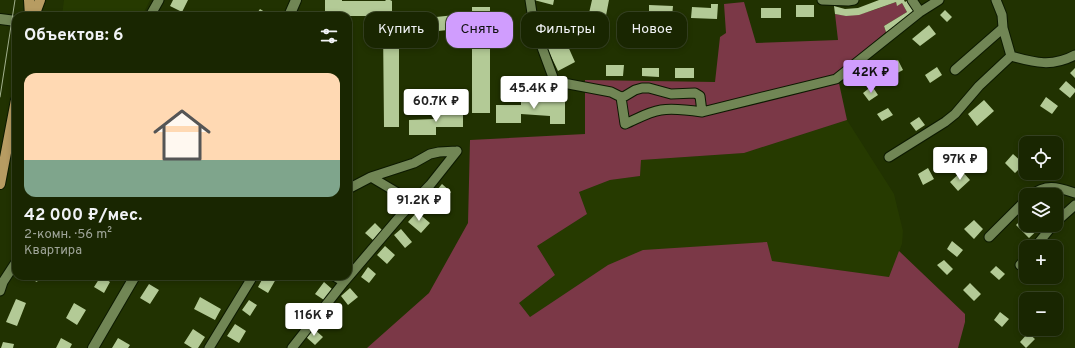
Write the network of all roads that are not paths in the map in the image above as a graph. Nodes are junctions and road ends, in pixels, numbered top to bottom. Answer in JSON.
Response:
{"nodes":[{"id":1,"x":29,"y":0,"type":"edge"},
{"id":2,"x":40,"y":0,"type":"edge"},
{"id":3,"x":159,"y":0,"type":"edge"},
{"id":4,"x":296,"y":0,"type":"edge"},
{"id":5,"x":530,"y":0,"type":"edge"},
{"id":6,"x":822,"y":0,"type":"edge"},
{"id":7,"x":854,"y":0,"type":"edge"},
{"id":8,"x":912,"y":0,"type":"edge"},
{"id":9,"x":939,"y":0,"type":"edge"},
{"id":10,"x":996,"y":0,"type":"edge"},
{"id":11,"x":30,"y":12,"type":"edge"},
{"id":12,"x":36,"y":12,"type":"edge"},
{"id":13,"x":152,"y":12,"type":"edge"},
{"id":14,"x":291,"y":12,"type":"edge"},
{"id":15,"x":920,"y":12,"type":"junction"},
{"id":16,"x":0,"y":19,"type":"edge"},
{"id":17,"x":12,"y":20,"type":"edge"},
{"id":18,"x":1003,"y":28,"type":"junction"},
{"id":19,"x":1075,"y":55,"type":"edge"},
{"id":20,"x":1012,"y":56,"type":"junction"},
{"id":21,"x":955,"y":70,"type":"dead end"},
{"id":22,"x":621,"y":97,"type":"junction"},
{"id":23,"x":702,"y":112,"type":"junction"},
{"id":24,"x":12,"y":121,"type":"edge"},
{"id":25,"x":889,"y":157,"type":"dead end"},
{"id":26,"x":371,"y":177,"type":"junction"},
{"id":27,"x":0,"y":184,"type":"edge"},
{"id":28,"x":352,"y":187,"type":"edge"},
{"id":29,"x":1044,"y":188,"type":"edge"},
{"id":30,"x":1060,"y":188,"type":"edge"},
{"id":31,"x":1063,"y":189,"type":"edge"},
{"id":32,"x":1075,"y":193,"type":"edge"},
{"id":33,"x":413,"y":202,"type":"junction"},
{"id":34,"x":1075,"y":205,"type":"edge"},
{"id":35,"x":1019,"y":207,"type":"edge"},
{"id":36,"x":1063,"y":216,"type":"edge"},
{"id":37,"x":1047,"y":232,"type":"edge"},
{"id":38,"x":989,"y":237,"type":"dead end"},
{"id":39,"x":1041,"y":240,"type":"edge"},
{"id":40,"x":12,"y":268,"type":"edge"},
{"id":41,"x":352,"y":273,"type":"edge"},
{"id":42,"x":133,"y":280,"type":"edge"},
{"id":43,"x":251,"y":280,"type":"edge"},
{"id":44,"x":341,"y":280,"type":"edge"},
{"id":45,"x":344,"y":282,"type":"joint"},
{"id":46,"x":0,"y":291,"type":"edge"},
{"id":47,"x":93,"y":348,"type":"edge"},
{"id":48,"x":209,"y":348,"type":"edge"},
{"id":49,"x":292,"y":348,"type":"edge"}],
"edges":[{"from":1,"to":11,"type":"main road"},
{"from":2,"to":12,"type":"main road"},
{"from":3,"to":13,"type":"street"},
{"from":4,"to":14,"type":"main road"},
{"from":5,"to":22,"type":"street"},
{"from":6,"to":7,"type":"street"},
{"from":8,"to":15,"type":"street"},
{"from":9,"to":15,"type":"street"},
{"from":10,"to":18,"type":"street"},
{"from":15,"to":23,"type":"street"},
{"from":16,"to":17,"type":"main road"},
{"from":18,"to":20,"type":"street"},
{"from":18,"to":21,"type":"street"},
{"from":19,"to":20,"type":"street"},
{"from":20,"to":25,"type":"street"},
{"from":22,"to":23,"type":"street"},
{"from":22,"to":23,"type":"street"},
{"from":24,"to":27,"type":"main road"},
{"from":26,"to":28,"type":"street"},
{"from":26,"to":33,"type":"street"},
{"from":26,"to":33,"type":"street"},
{"from":29,"to":30,"type":"street"},
{"from":31,"to":32,"type":"street"},
{"from":33,"to":41,"type":"street"},
{"from":34,"to":36,"type":"street"},
{"from":35,"to":38,"type":"street"},
{"from":37,"to":39,"type":"street"},
{"from":40,"to":46,"type":"street"},
{"from":42,"to":47,"type":"main road"},
{"from":43,"to":48,"type":"street"},
{"from":44,"to":45,"type":"street"},
{"from":45,"to":49,"type":"street"}]}
